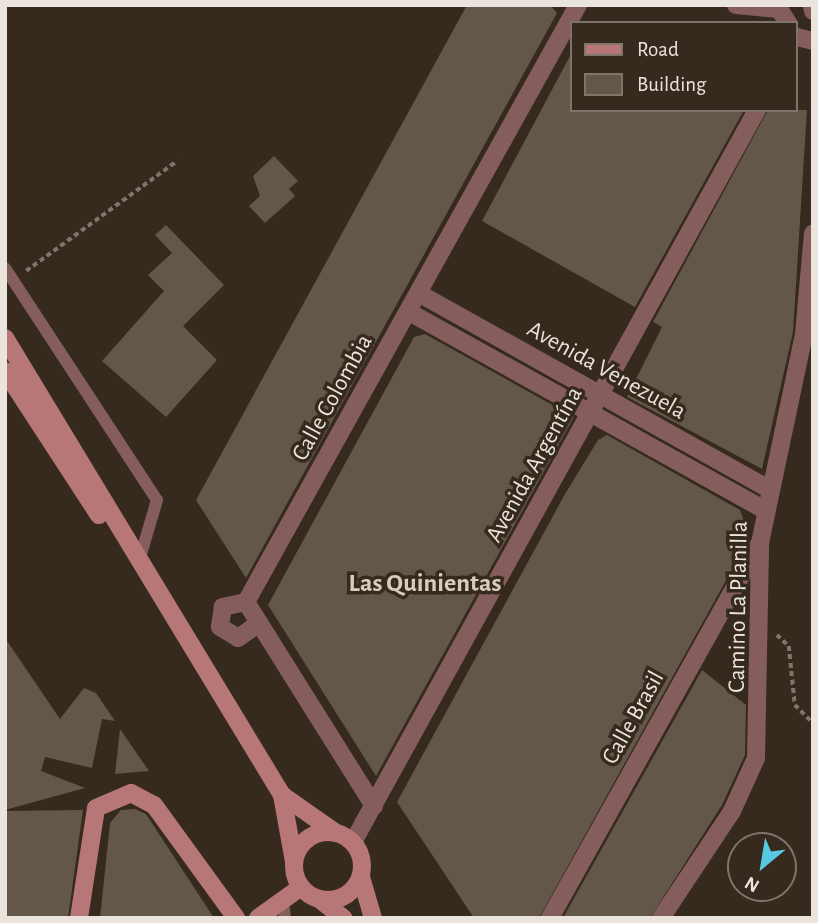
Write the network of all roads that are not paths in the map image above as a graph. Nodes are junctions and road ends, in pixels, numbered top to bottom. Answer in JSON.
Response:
{"nodes":[{"id":1,"x":578,"y":5,"type":"edge"},
{"id":2,"x":736,"y":5,"type":"edge"},
{"id":3,"x":812,"y":5,"type":"edge"},
{"id":4,"x":813,"y":11,"type":"edge"},
{"id":5,"x":788,"y":21,"type":"edge"},
{"id":6,"x":756,"y":112,"type":"edge"},
{"id":7,"x":813,"y":233,"type":"edge"},
{"id":8,"x":5,"y":268,"type":"edge"},
{"id":9,"x":419,"y":294,"type":"junction"},
{"id":10,"x":410,"y":312,"type":"junction"},
{"id":11,"x":5,"y":338,"type":"edge"},
{"id":12,"x":5,"y":349,"type":"edge"},
{"id":13,"x":5,"y":371,"type":"edge"},
{"id":14,"x":5,"y":385,"type":"edge"},
{"id":15,"x":600,"y":396,"type":"junction"},
{"id":16,"x":48,"y":410,"type":"junction"},
{"id":17,"x":592,"y":413,"type":"junction"},
{"id":18,"x":770,"y":490,"type":"junction"},
{"id":19,"x":87,"y":496,"type":"junction"},
{"id":20,"x":765,"y":510,"type":"junction"},
{"id":21,"x":760,"y":542,"type":"junction"},
{"id":22,"x":139,"y":561,"type":"junction"},
{"id":23,"x":246,"y":602,"type":"junction"},
{"id":24,"x":258,"y":624,"type":"junction"},
{"id":25,"x":178,"y":626,"type":"junction"},
{"id":26,"x":282,"y":795,"type":"junction"},
{"id":27,"x":374,"y":806,"type":"junction"},
{"id":28,"x":336,"y":833,"type":"junction"},
{"id":29,"x":353,"y":842,"type":"junction"},
{"id":30,"x":294,"y":862,"type":"junction"},
{"id":31,"x":361,"y":877,"type":"junction"},
{"id":32,"x":301,"y":887,"type":"junction"},
{"id":33,"x":319,"y":899,"type":"junction"},
{"id":34,"x":284,"y":909,"type":"edge"},
{"id":35,"x":79,"y":918,"type":"edge"},
{"id":36,"x":236,"y":918,"type":"edge"},
{"id":37,"x":258,"y":918,"type":"edge"},
{"id":38,"x":343,"y":918,"type":"edge"},
{"id":39,"x":373,"y":918,"type":"edge"},
{"id":40,"x":551,"y":918,"type":"edge"},
{"id":41,"x":661,"y":918,"type":"edge"}],
"edges":[{"from":1,"to":9,"type":"street","name":"Calle Colombia"},
{"from":2,"to":5,"type":"street"},
{"from":3,"to":4,"type":"street"},
{"from":6,"to":15,"type":"street","name":"Avenida Argentína"},
{"from":7,"to":18,"type":"street","name":"Camino La Planilla"},
{"from":8,"to":22,"type":"lane"},
{"from":9,"to":10,"type":"street","name":"Calle Colombia"},
{"from":9,"to":15,"type":"street","name":"Avenida Venezuela"},
{"from":10,"to":17,"type":"street","name":"Avenida Venezuela"},
{"from":10,"to":23,"type":"street","name":"Calle Colombia"},
{"from":11,"to":16,"type":"main road"},
{"from":12,"to":16,"type":"main road"},
{"from":13,"to":19,"type":"main road"},
{"from":14,"to":19,"type":"main road"},
{"from":15,"to":17,"type":"street","name":"Avenida Argentína"},
{"from":15,"to":18,"type":"street","name":"Avenida Venezuela"},
{"from":16,"to":22,"type":"main road"},
{"from":17,"to":20,"type":"street","name":"Avenida Venezuela"},
{"from":17,"to":27,"type":"street","name":"Avenida Argentína"},
{"from":18,"to":20,"type":"street","name":"Camino La Planilla"},
{"from":19,"to":25,"type":"main road"},
{"from":20,"to":21,"type":"street","name":"Camino La Planilla"},
{"from":21,"to":40,"type":"street","name":"Calle Brasil"},
{"from":21,"to":41,"type":"street","name":"Camino La Planilla"},
{"from":22,"to":25,"type":"main road"},
{"from":23,"to":24,"type":"street"},
{"from":23,"to":24,"type":"street"},
{"from":24,"to":27,"type":"street"},
{"from":25,"to":26,"type":"main road"},
{"from":26,"to":28,"type":"main road"},
{"from":26,"to":30,"type":"main road"},
{"from":27,"to":29,"type":"street","name":"Avenida Argentína"},
{"from":28,"to":29,"type":"main road"},
{"from":28,"to":30,"type":"main road"},
{"from":29,"to":31,"type":"main road"},
{"from":30,"to":32,"type":"main road"},
{"from":31,"to":33,"type":"main road"},
{"from":31,"to":39,"type":"main road"},
{"from":32,"to":33,"type":"main road"},
{"from":32,"to":34,"type":"main road"},
{"from":33,"to":38,"type":"main road"},
{"from":34,"to":37,"type":"main road"},
{"from":35,"to":36,"type":"main road"}]}
